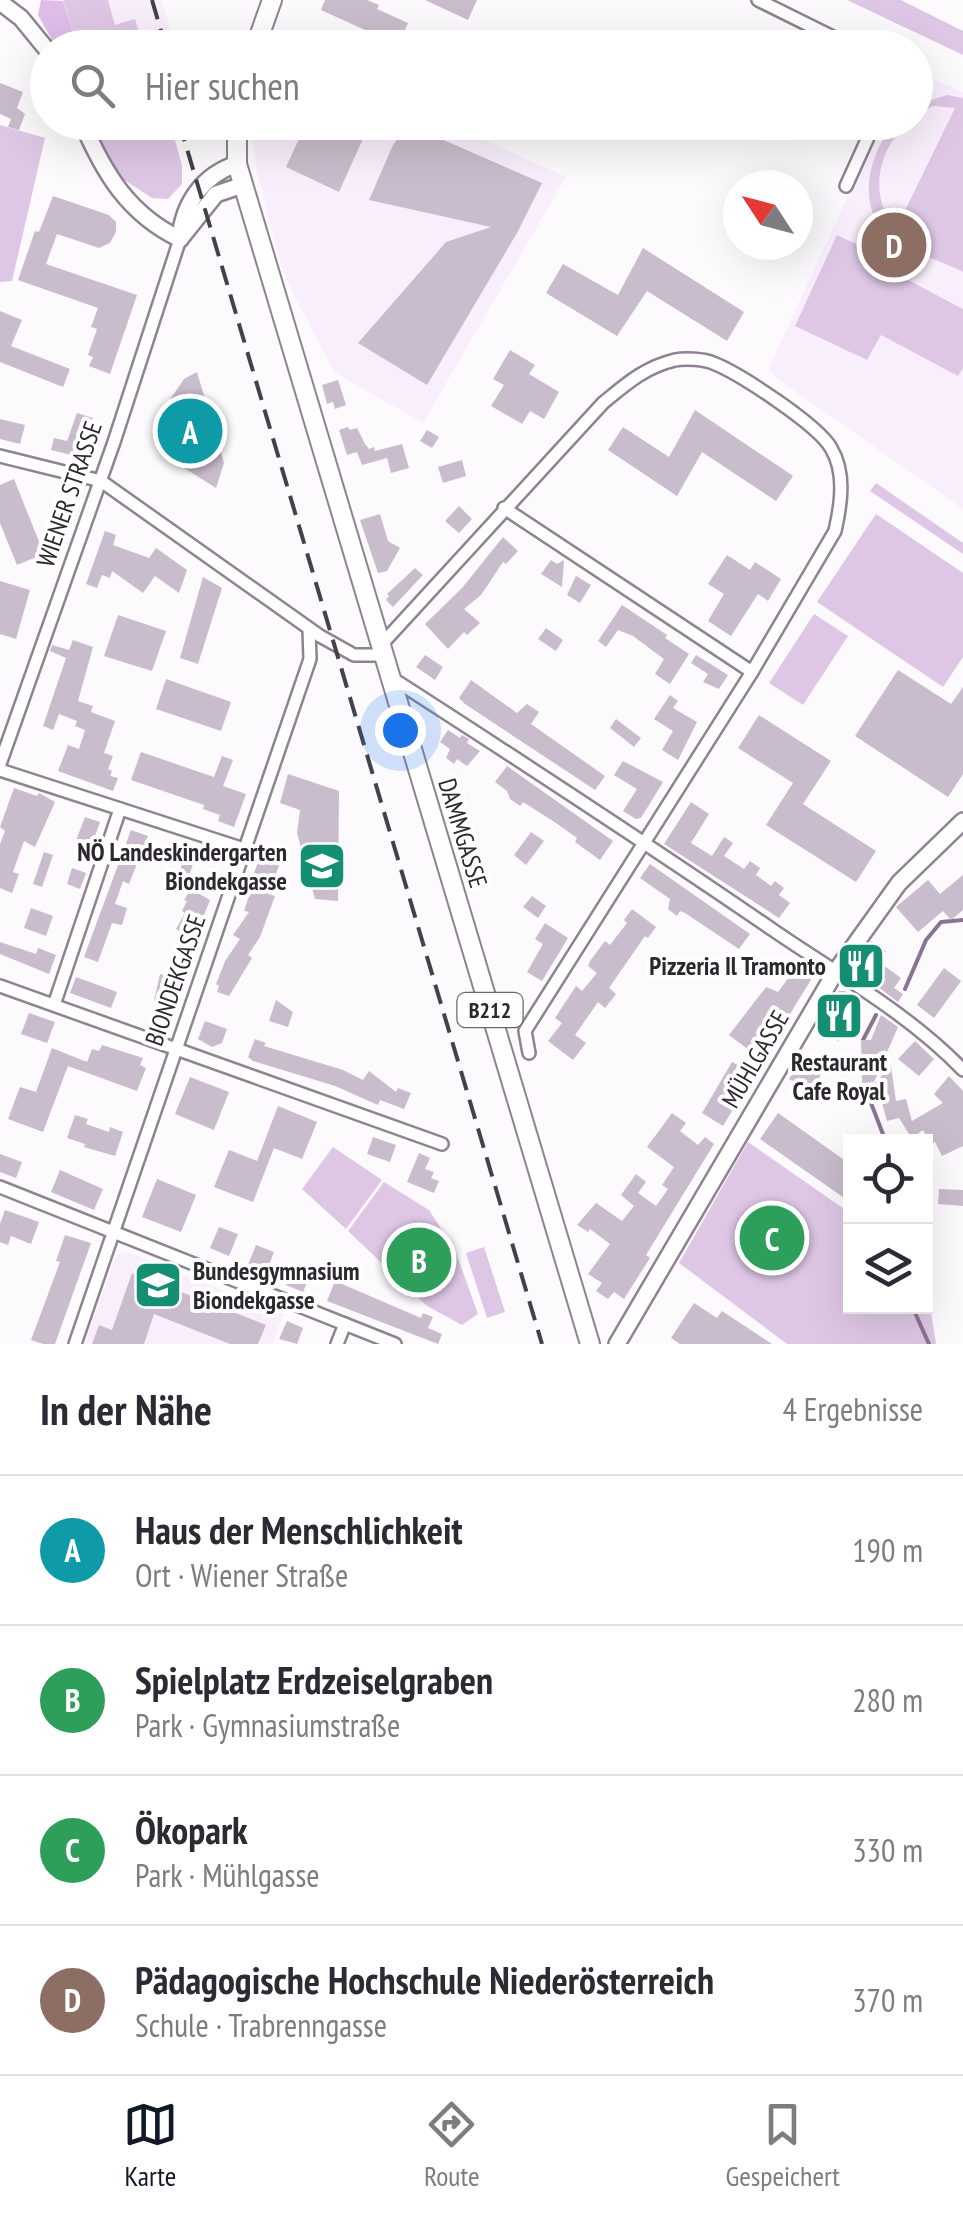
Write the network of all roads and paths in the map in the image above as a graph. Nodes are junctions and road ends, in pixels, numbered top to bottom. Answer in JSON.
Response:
{"nodes":[{"id":1,"x":272,"y":0,"type":"edge"},
{"id":2,"x":758,"y":0,"type":"edge"},
{"id":3,"x":0,"y":2,"type":"edge"},
{"id":4,"x":31,"y":30,"type":"edge"},
{"id":5,"x":261,"y":30,"type":"edge"},
{"id":6,"x":819,"y":30,"type":"edge"},
{"id":7,"x":91,"y":140,"type":"edge"},
{"id":8,"x":236,"y":140,"type":"edge"},
{"id":9,"x":867,"y":140,"type":"edge"},
{"id":10,"x":237,"y":164,"type":"junction"},
{"id":11,"x":243,"y":184,"type":"junction"},
{"id":12,"x":846,"y":186,"type":"dead end"},
{"id":13,"x":180,"y":239,"type":"junction"},
{"id":14,"x":0,"y":456,"type":"edge"},
{"id":15,"x":100,"y":481,"type":"junction"},
{"id":16,"x":504,"y":508,"type":"junction"},
{"id":17,"x":310,"y":629,"type":"junction"},
{"id":18,"x":382,"y":650,"type":"junction"},
{"id":19,"x":752,"y":672,"type":"junction"},
{"id":20,"x":390,"y":676,"type":"junction"},
{"id":21,"x":0,"y":767,"type":"edge"},
{"id":22,"x":120,"y":809,"type":"junction"},
{"id":23,"x":963,"y":820,"type":"edge"},
{"id":24,"x":645,"y":842,"type":"junction"},
{"id":25,"x":244,"y":849,"type":"junction"},
{"id":26,"x":836,"y":971,"type":"junction"},
{"id":27,"x":0,"y":986,"type":"edge"},
{"id":28,"x":54,"y":1005,"type":"junction"},
{"id":29,"x":176,"y":1048,"type":"junction"},
{"id":30,"x":529,"y":1053,"type":"dead end"},
{"id":31,"x":963,"y":1070,"type":"edge"},
{"id":32,"x":442,"y":1144,"type":"dead end"},
{"id":33,"x":0,"y":1187,"type":"edge"},
{"id":34,"x":113,"y":1232,"type":"junction"},
{"id":35,"x":344,"y":1324,"type":"junction"},
{"id":36,"x":75,"y":1344,"type":"edge"},
{"id":37,"x":337,"y":1344,"type":"edge"},
{"id":38,"x":395,"y":1344,"type":"edge"},
{"id":39,"x":590,"y":1344,"type":"edge"},
{"id":40,"x":617,"y":1344,"type":"edge"}],
"edges":[{"from":1,"to":5,"type":"main road"},
{"from":2,"to":6,"type":"street"},
{"from":3,"to":4,"type":"street"},
{"from":7,"to":13,"type":"street"},
{"from":8,"to":10,"type":"main road","number":"B212"},
{"from":9,"to":12,"type":"street"},
{"from":10,"to":11,"type":"main road","name":"DAMMGASSE","number":"B212"},
{"from":10,"to":13,"type":"street","name":"WIENER STRASSE"},
{"from":11,"to":13,"type":"street","name":"WIENER STRASSE"},
{"from":11,"to":18,"type":"main road","name":"DAMMGASSE","number":"B212"},
{"from":13,"to":15,"type":"street","name":"WIENER STRASSE"},
{"from":14,"to":15,"type":"street"},
{"from":15,"to":17,"type":"street"},
{"from":15,"to":21,"type":"street","name":"WIENER STRASSE"},
{"from":16,"to":18,"type":"street"},
{"from":16,"to":19,"type":"street"},
{"from":16,"to":19,"type":"street"},
{"from":17,"to":18,"type":"street"},
{"from":17,"to":25,"type":"street","name":"BIONDEKGASSE"},
{"from":18,"to":20,"type":"main road","name":"DAMMGASSE","number":"B212"},
{"from":19,"to":24,"type":"street"},
{"from":20,"to":24,"type":"street"},
{"from":20,"to":39,"type":"main road","name":"DAMMGASSE","number":"B212"},
{"from":21,"to":22,"type":"street"},
{"from":22,"to":25,"type":"street"},
{"from":22,"to":28,"type":"street"},
{"from":23,"to":26,"type":"street","name":"MÜHLGASSE"},
{"from":24,"to":26,"type":"street"},
{"from":24,"to":30,"type":"street"},
{"from":25,"to":29,"type":"street","name":"BIONDEKGASSE"},
{"from":26,"to":31,"type":"street"},
{"from":26,"to":40,"type":"street","name":"MÜHLGASSE"},
{"from":27,"to":28,"type":"street"},
{"from":28,"to":29,"type":"street"},
{"from":29,"to":32,"type":"street"},
{"from":29,"to":34,"type":"street","name":"BIONDEKGASSE"},
{"from":33,"to":34,"type":"street"},
{"from":34,"to":35,"type":"street"},
{"from":34,"to":36,"type":"street","name":"BIONDEKGASSE"},
{"from":35,"to":37,"type":"street"},
{"from":35,"to":38,"type":"street"}]}
